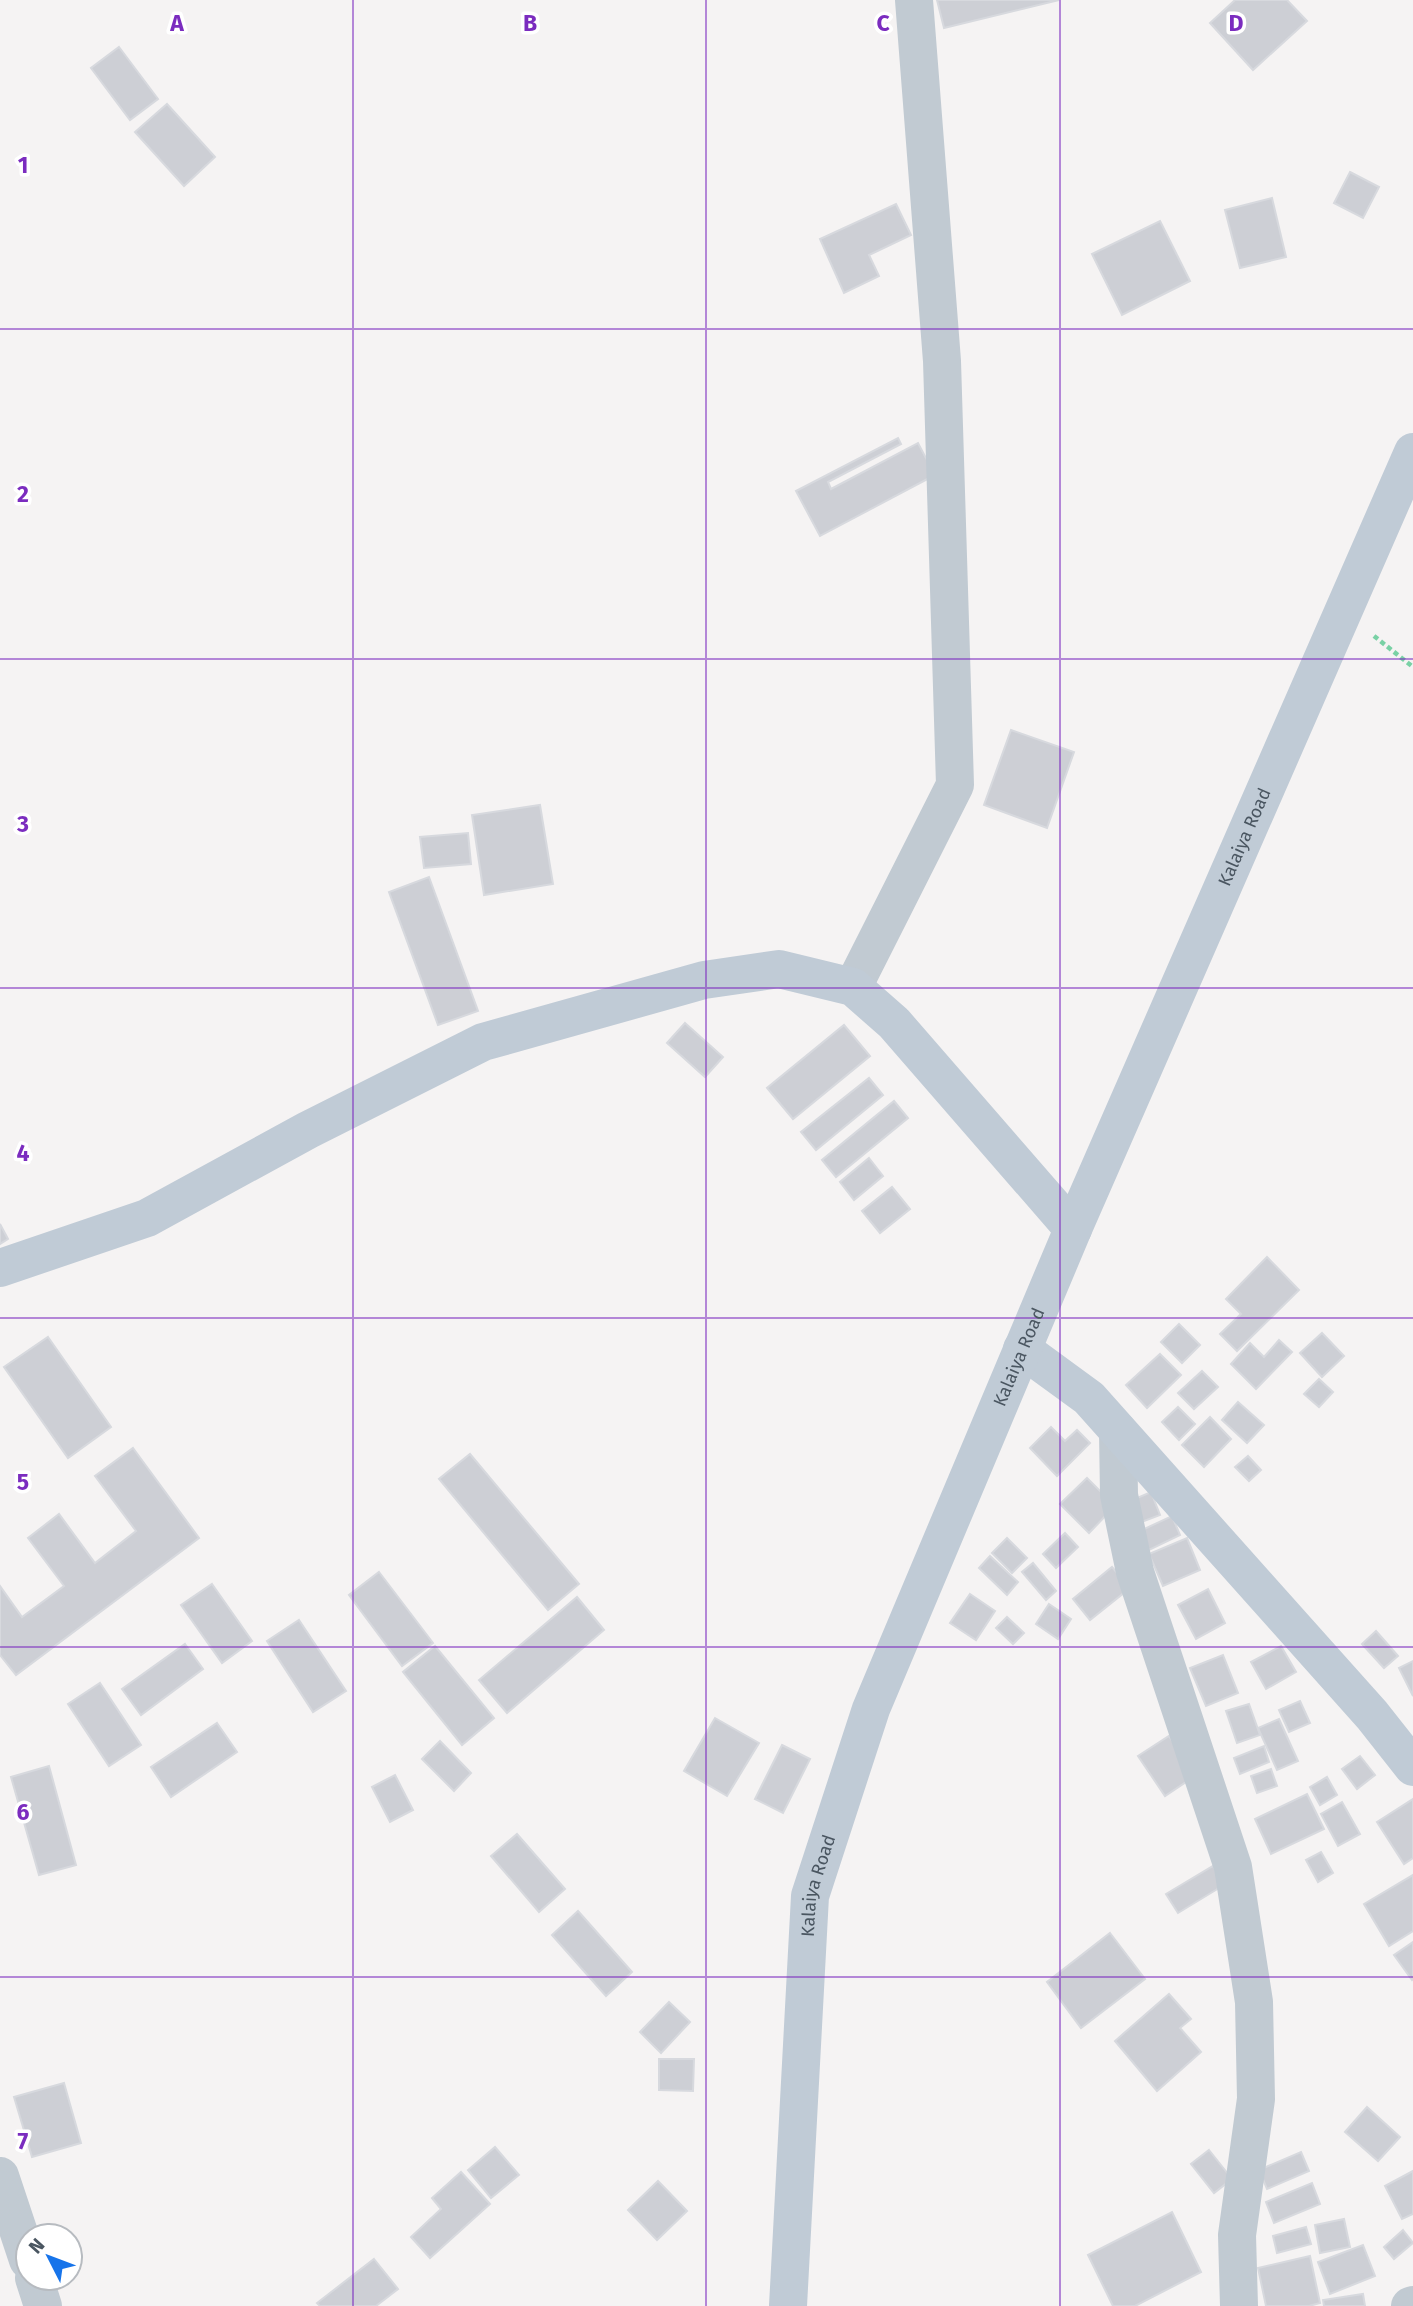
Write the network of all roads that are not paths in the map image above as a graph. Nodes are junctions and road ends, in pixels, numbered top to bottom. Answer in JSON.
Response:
{"nodes":[{"id":1,"x":914,"y":0,"type":"edge"},
{"id":2,"x":1413,"y":452,"type":"edge"},
{"id":3,"x":853,"y":987,"type":"junction"},
{"id":4,"x":1073,"y":1229,"type":"junction"},
{"id":5,"x":0,"y":1268,"type":"edge"},
{"id":6,"x":1022,"y":1349,"type":"junction"},
{"id":7,"x":1118,"y":1431,"type":"junction"},
{"id":8,"x":1413,"y":1767,"type":"edge"},
{"id":9,"x":0,"y":2176,"type":"edge"},
{"id":10,"x":15,"y":2222,"type":"edge"},
{"id":11,"x":788,"y":2306,"type":"edge"},
{"id":12,"x":1239,"y":2306,"type":"edge"}],
"edges":[{"from":1,"to":3,"type":"street"},
{"from":2,"to":4,"type":"main road","name":"Kalaiya Road"},
{"from":3,"to":4,"type":"main road"},
{"from":3,"to":5,"type":"main road"},
{"from":4,"to":6,"type":"main road","name":"Kalaiya Road"},
{"from":6,"to":7,"type":"main road"},
{"from":6,"to":11,"type":"main road","name":"Kalaiya Road"},
{"from":7,"to":8,"type":"main road"},
{"from":7,"to":12,"type":"street"},
{"from":9,"to":10,"type":"street"}]}
